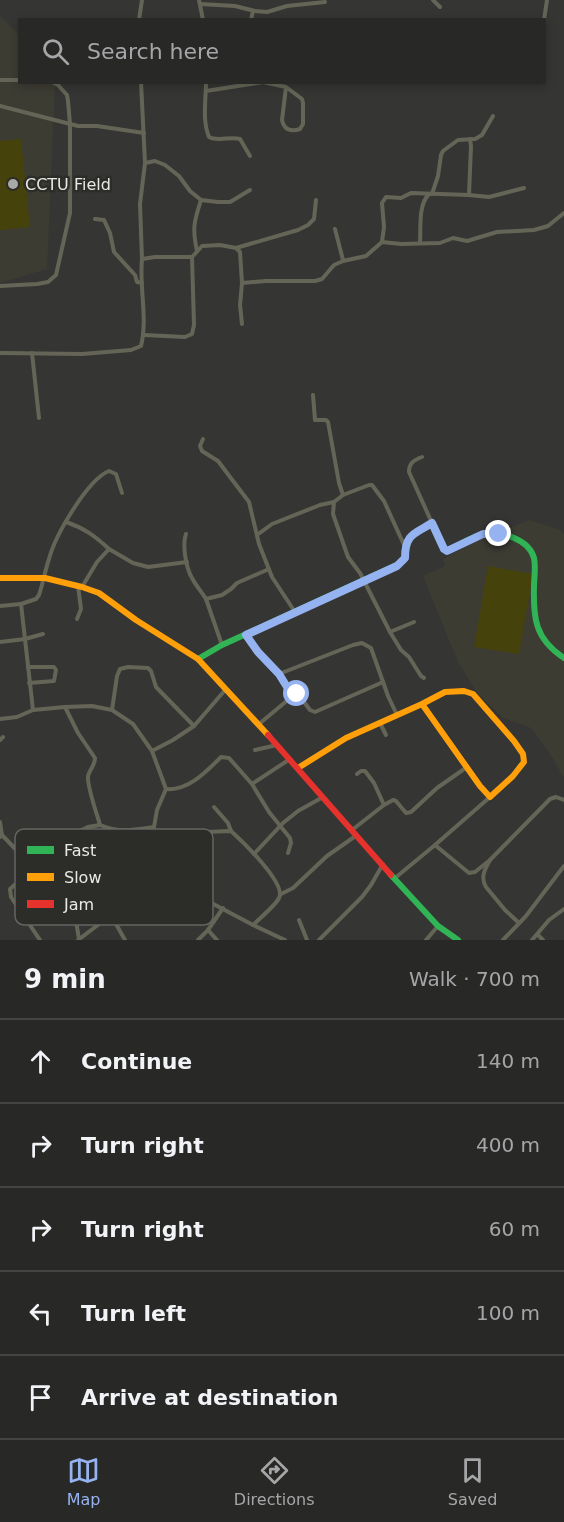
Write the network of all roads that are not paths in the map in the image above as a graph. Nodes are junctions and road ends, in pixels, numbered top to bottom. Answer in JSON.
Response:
{"nodes":[{"id":1,"x":142,"y":0,"type":"edge"},
{"id":2,"x":433,"y":0,"type":"edge"},
{"id":3,"x":547,"y":0,"type":"edge"},
{"id":4,"x":199,"y":2,"type":"edge"},
{"id":5,"x":325,"y":2,"type":"dead end"},
{"id":6,"x":440,"y":7,"type":"dead end"},
{"id":7,"x":253,"y":11,"type":"junction"},
{"id":8,"x":139,"y":18,"type":"edge"},
{"id":9,"x":203,"y":18,"type":"edge"},
{"id":10,"x":251,"y":18,"type":"edge"},
{"id":11,"x":544,"y":18,"type":"edge"},
{"id":12,"x":0,"y":80,"type":"edge"},
{"id":13,"x":18,"y":80,"type":"edge"},
{"id":14,"x":55,"y":84,"type":"edge"},
{"id":15,"x":141,"y":84,"type":"edge"},
{"id":16,"x":206,"y":84,"type":"edge"},
{"id":17,"x":243,"y":84,"type":"edge"},
{"id":18,"x":272,"y":84,"type":"edge"},
{"id":19,"x":286,"y":87,"type":"junction"},
{"id":20,"x":206,"y":92,"type":"junction"},
{"id":21,"x":0,"y":106,"type":"edge"},
{"id":22,"x":493,"y":116,"type":"dead end"},
{"id":23,"x":70,"y":124,"type":"junction"},
{"id":24,"x":144,"y":133,"type":"junction"},
{"id":25,"x":470,"y":139,"type":"junction"},
{"id":26,"x":250,"y":156,"type":"dead end"},
{"id":27,"x":145,"y":163,"type":"junction"},
{"id":28,"x":524,"y":188,"type":"dead end"},
{"id":29,"x":250,"y":190,"type":"dead end"},
{"id":30,"x":431,"y":194,"type":"junction"},
{"id":31,"x":469,"y":195,"type":"junction"},
{"id":32,"x":201,"y":200,"type":"junction"},
{"id":33,"x":316,"y":200,"type":"dead end"},
{"id":34,"x":564,"y":213,"type":"edge"},
{"id":35,"x":96,"y":219,"type":"dead end"},
{"id":36,"x":335,"y":229,"type":"dead end"},
{"id":37,"x":382,"y":242,"type":"junction"},
{"id":38,"x":420,"y":243,"type":"junction"},
{"id":39,"x":236,"y":248,"type":"junction"},
{"id":40,"x":197,"y":251,"type":"junction"},
{"id":41,"x":192,"y":257,"type":"junction"},
{"id":42,"x":142,"y":259,"type":"junction"},
{"id":43,"x":343,"y":261,"type":"junction"},
{"id":44,"x":142,"y":283,"type":"junction"},
{"id":45,"x":242,"y":283,"type":"junction"},
{"id":46,"x":0,"y":286,"type":"edge"},
{"id":47,"x":242,"y":324,"type":"dead end"},
{"id":48,"x":144,"y":335,"type":"junction"},
{"id":49,"x":0,"y":353,"type":"edge"},
{"id":50,"x":32,"y":353,"type":"junction"},
{"id":51,"x":313,"y":395,"type":"dead end"},
{"id":52,"x":39,"y":418,"type":"dead end"},
{"id":53,"x":203,"y":439,"type":"dead end"},
{"id":54,"x":422,"y":457,"type":"dead end"},
{"id":55,"x":122,"y":493,"type":"dead end"},
{"id":56,"x":343,"y":495,"type":"junction"},
{"id":57,"x":334,"y":502,"type":"junction"},
{"id":58,"x":66,"y":522,"type":"junction"},
{"id":59,"x":432,"y":523,"type":"junction"},
{"id":60,"x":186,"y":534,"type":"dead end"},
{"id":61,"x":257,"y":535,"type":"junction"},
{"id":62,"x":405,"y":547,"type":"junction"},
{"id":63,"x":109,"y":549,"type":"junction"},
{"id":64,"x":187,"y":562,"type":"junction"},
{"id":65,"x":269,"y":569,"type":"junction"},
{"id":66,"x":0,"y":578,"type":"edge"},
{"id":67,"x":45,"y":578,"type":"junction"},
{"id":68,"x":363,"y":582,"type":"junction"},
{"id":69,"x":80,"y":586,"type":"junction"},
{"id":70,"x":206,"y":600,"type":"junction"},
{"id":71,"x":21,"y":604,"type":"junction"},
{"id":72,"x":0,"y":606,"type":"edge"},
{"id":73,"x":295,"y":613,"type":"junction"},
{"id":74,"x":77,"y":619,"type":"dead end"},
{"id":75,"x":414,"y":622,"type":"dead end"},
{"id":76,"x":390,"y":632,"type":"junction"},
{"id":77,"x":43,"y":634,"type":"dead end"},
{"id":78,"x":246,"y":635,"type":"junction"},
{"id":79,"x":25,"y":639,"type":"junction"},
{"id":80,"x":0,"y":642,"type":"edge"},
{"id":81,"x":222,"y":645,"type":"junction"},
{"id":82,"x":564,"y":658,"type":"edge"},
{"id":83,"x":198,"y":659,"type":"junction"},
{"id":84,"x":28,"y":667,"type":"junction"},
{"id":85,"x":279,"y":674,"type":"junction"},
{"id":86,"x":424,"y":678,"type":"dead end"},
{"id":87,"x":383,"y":682,"type":"junction"},
{"id":88,"x":29,"y":683,"type":"junction"},
{"id":89,"x":226,"y":689,"type":"junction"},
{"id":90,"x":292,"y":695,"type":"junction"},
{"id":91,"x":422,"y":704,"type":"junction"},
{"id":92,"x":65,"y":706,"type":"junction"},
{"id":93,"x":33,"y":710,"type":"junction"},
{"id":94,"x":112,"y":710,"type":"junction"},
{"id":95,"x":397,"y":715,"type":"junction"},
{"id":96,"x":0,"y":719,"type":"edge"},
{"id":97,"x":380,"y":722,"type":"junction"},
{"id":98,"x":259,"y":724,"type":"junction"},
{"id":99,"x":194,"y":726,"type":"junction"},
{"id":100,"x":386,"y":735,"type":"dead end"},
{"id":101,"x":277,"y":745,"type":"junction"},
{"id":102,"x":255,"y":750,"type":"dead end"},
{"id":103,"x":152,"y":752,"type":"junction"},
{"id":104,"x":290,"y":759,"type":"junction"},
{"id":105,"x":467,"y":767,"type":"junction"},
{"id":106,"x":298,"y":768,"type":"junction"},
{"id":107,"x":357,"y":774,"type":"dead end"},
{"id":108,"x":252,"y":784,"type":"junction"},
{"id":109,"x":166,"y":789,"type":"junction"},
{"id":110,"x":490,"y":796,"type":"junction"},
{"id":111,"x":323,"y":797,"type":"junction"},
{"id":112,"x":564,"y":800,"type":"edge"},
{"id":113,"x":384,"y":805,"type":"junction"},
{"id":114,"x":214,"y":807,"type":"dead end"},
{"id":115,"x":0,"y":822,"type":"edge"},
{"id":116,"x":100,"y":825,"type":"junction"},
{"id":117,"x":154,"y":826,"type":"joint"},
{"id":118,"x":280,"y":826,"type":"junction"},
{"id":119,"x":84,"y":829,"type":"edge"},
{"id":120,"x":109,"y":829,"type":"edge"},
{"id":121,"x":134,"y":829,"type":"edge"},
{"id":122,"x":231,"y":831,"type":"junction"},
{"id":123,"x":213,"y":832,"type":"edge"},
{"id":124,"x":354,"y":832,"type":"junction"},
{"id":125,"x":1,"y":836,"type":"edge"},
{"id":126,"x":435,"y":845,"type":"junction"},
{"id":127,"x":15,"y":850,"type":"edge"},
{"id":128,"x":288,"y":853,"type":"dead end"},
{"id":129,"x":254,"y":854,"type":"junction"},
{"id":130,"x":490,"y":860,"type":"junction"},
{"id":131,"x":383,"y":864,"type":"junction"},
{"id":132,"x":564,"y":866,"type":"edge"},
{"id":133,"x":395,"y":878,"type":"junction"},
{"id":134,"x":15,"y":885,"type":"edge"},
{"id":135,"x":281,"y":894,"type":"junction"},
{"id":136,"x":15,"y":903,"type":"edge"},
{"id":137,"x":213,"y":904,"type":"edge"},
{"id":138,"x":223,"y":909,"type":"junction"},
{"id":139,"x":564,"y":909,"type":"edge"},
{"id":140,"x":299,"y":920,"type":"dead end"},
{"id":141,"x":213,"y":923,"type":"edge"},
{"id":142,"x":519,"y":923,"type":"junction"},
{"id":143,"x":29,"y":925,"type":"edge"},
{"id":144,"x":76,"y":925,"type":"edge"},
{"id":145,"x":98,"y":925,"type":"edge"},
{"id":146,"x":117,"y":925,"type":"edge"},
{"id":147,"x":212,"y":925,"type":"edge"},
{"id":148,"x":253,"y":925,"type":"junction"},
{"id":149,"x":438,"y":926,"type":"junction"},
{"id":150,"x":208,"y":930,"type":"junction"},
{"id":151,"x":538,"y":935,"type":"junction"},
{"id":152,"x":39,"y":940,"type":"edge"},
{"id":153,"x":78,"y":940,"type":"edge"},
{"id":154,"x":125,"y":940,"type":"edge"},
{"id":155,"x":198,"y":940,"type":"edge"},
{"id":156,"x":217,"y":940,"type":"edge"},
{"id":157,"x":285,"y":940,"type":"edge"},
{"id":158,"x":307,"y":940,"type":"edge"},
{"id":159,"x":319,"y":940,"type":"edge"},
{"id":160,"x":426,"y":940,"type":"edge"},
{"id":161,"x":458,"y":940,"type":"edge"},
{"id":162,"x":503,"y":940,"type":"edge"},
{"id":163,"x":532,"y":940,"type":"edge"},
{"id":164,"x":543,"y":940,"type":"edge"}],
"edges":[{"from":1,"to":8,"type":"street"},
{"from":2,"to":6,"type":"street"},
{"from":3,"to":11,"type":"street"},
{"from":4,"to":7,"type":"street"},
{"from":4,"to":9,"type":"street"},
{"from":5,"to":7,"type":"street"},
{"from":7,"to":10,"type":"street"},
{"from":12,"to":13,"type":"street"},
{"from":14,"to":23,"type":"street"},
{"from":15,"to":24,"type":"street"},
{"from":16,"to":20,"type":"street"},
{"from":17,"to":20,"type":"street"},
{"from":18,"to":19,"type":"street"},
{"from":19,"to":19,"type":"street"},
{"from":20,"to":26,"type":"street"},
{"from":21,"to":23,"type":"street"},
{"from":22,"to":25,"type":"street"},
{"from":23,"to":24,"type":"street"},
{"from":23,"to":46,"type":"street"},
{"from":24,"to":27,"type":"street"},
{"from":25,"to":30,"type":"street"},
{"from":25,"to":31,"type":"street"},
{"from":27,"to":32,"type":"street"},
{"from":27,"to":42,"type":"street"},
{"from":28,"to":31,"type":"street"},
{"from":29,"to":32,"type":"street"},
{"from":30,"to":31,"type":"street"},
{"from":30,"to":37,"type":"street"},
{"from":30,"to":38,"type":"street"},
{"from":32,"to":40,"type":"street"},
{"from":33,"to":39,"type":"street"},
{"from":34,"to":38,"type":"street"},
{"from":35,"to":44,"type":"street"},
{"from":36,"to":43,"type":"street"},
{"from":37,"to":38,"type":"street"},
{"from":37,"to":43,"type":"street"},
{"from":39,"to":40,"type":"street"},
{"from":39,"to":45,"type":"street"},
{"from":40,"to":41,"type":"street"},
{"from":41,"to":42,"type":"street"},
{"from":41,"to":48,"type":"street"},
{"from":42,"to":44,"type":"street"},
{"from":43,"to":45,"type":"street"},
{"from":44,"to":48,"type":"street"},
{"from":45,"to":47,"type":"street"},
{"from":48,"to":50,"type":"street"},
{"from":49,"to":50,"type":"street"},
{"from":50,"to":52,"type":"street"},
{"from":51,"to":56,"type":"street"},
{"from":53,"to":61,"type":"street"},
{"from":54,"to":59,"type":"street"},
{"from":55,"to":58,"type":"street"},
{"from":56,"to":57,"type":"street"},
{"from":56,"to":62,"type":"street"},
{"from":57,"to":61,"type":"street"},
{"from":57,"to":68,"type":"street"},
{"from":58,"to":63,"type":"street"},
{"from":58,"to":67,"type":"street"},
{"from":59,"to":62,"type":"street"},
{"from":59,"to":82,"type":"street"},
{"from":60,"to":64,"type":"street"},
{"from":61,"to":65,"type":"street"},
{"from":62,"to":68,"type":"street"},
{"from":63,"to":64,"type":"street"},
{"from":63,"to":69,"type":"street"},
{"from":64,"to":70,"type":"street"},
{"from":65,"to":70,"type":"street"},
{"from":65,"to":73,"type":"street"},
{"from":66,"to":67,"type":"street"},
{"from":67,"to":69,"type":"street"},
{"from":67,"to":71,"type":"street"},
{"from":68,"to":73,"type":"street"},
{"from":68,"to":76,"type":"street"},
{"from":69,"to":74,"type":"street"},
{"from":69,"to":83,"type":"street"},
{"from":70,"to":81,"type":"street"},
{"from":71,"to":72,"type":"street"},
{"from":71,"to":79,"type":"street"},
{"from":73,"to":78,"type":"street"},
{"from":75,"to":76,"type":"street"},
{"from":76,"to":86,"type":"street"},
{"from":77,"to":79,"type":"street"},
{"from":78,"to":81,"type":"street"},
{"from":78,"to":85,"type":"street"},
{"from":79,"to":80,"type":"street"},
{"from":79,"to":84,"type":"street"},
{"from":81,"to":83,"type":"street"},
{"from":83,"to":89,"type":"street"},
{"from":84,"to":88,"type":"street"},
{"from":84,"to":88,"type":"street"},
{"from":85,"to":87,"type":"street"},
{"from":85,"to":90,"type":"street"},
{"from":87,"to":90,"type":"street"},
{"from":87,"to":95,"type":"street"},
{"from":88,"to":93,"type":"street"},
{"from":89,"to":98,"type":"street"},
{"from":89,"to":99,"type":"street"},
{"from":90,"to":98,"type":"street"},
{"from":91,"to":95,"type":"street"},
{"from":91,"to":105,"type":"street"},
{"from":91,"to":110,"type":"street"},
{"from":92,"to":93,"type":"street"},
{"from":92,"to":94,"type":"street"},
{"from":92,"to":116,"type":"street"},
{"from":93,"to":96,"type":"street"},
{"from":94,"to":99,"type":"street"},
{"from":94,"to":103,"type":"street"},
{"from":95,"to":97,"type":"street"},
{"from":97,"to":100,"type":"street"},
{"from":97,"to":106,"type":"street"},
{"from":98,"to":101,"type":"street"},
{"from":99,"to":103,"type":"street"},
{"from":101,"to":102,"type":"street"},
{"from":101,"to":104,"type":"street"},
{"from":103,"to":109,"type":"street"},
{"from":104,"to":106,"type":"street"},
{"from":104,"to":108,"type":"street"},
{"from":105,"to":110,"type":"street"},
{"from":105,"to":113,"type":"street"},
{"from":106,"to":111,"type":"street"},
{"from":107,"to":113,"type":"street"},
{"from":108,"to":109,"type":"street"},
{"from":108,"to":118,"type":"street"},
{"from":109,"to":117,"type":"street"},
{"from":110,"to":126,"type":"street"},
{"from":111,"to":118,"type":"street"},
{"from":111,"to":124,"type":"street"},
{"from":112,"to":130,"type":"street"},
{"from":113,"to":124,"type":"street"},
{"from":114,"to":122,"type":"street"},
{"from":115,"to":125,"type":"street"},
{"from":116,"to":119,"type":"street"},
{"from":116,"to":120,"type":"street"},
{"from":117,"to":121,"type":"street"},
{"from":118,"to":128,"type":"street"},
{"from":118,"to":129,"type":"street"},
{"from":122,"to":123,"type":"street"},
{"from":122,"to":129,"type":"street"},
{"from":124,"to":131,"type":"street"},
{"from":124,"to":135,"type":"street"},
{"from":125,"to":127,"type":"street"},
{"from":126,"to":130,"type":"street"},
{"from":126,"to":133,"type":"street"},
{"from":129,"to":135,"type":"street"},
{"from":130,"to":142,"type":"street"},
{"from":131,"to":133,"type":"street"},
{"from":131,"to":159,"type":"street"},
{"from":132,"to":142,"type":"street"},
{"from":133,"to":149,"type":"street"},
{"from":134,"to":136,"type":"street"},
{"from":135,"to":148,"type":"street"},
{"from":137,"to":138,"type":"street"},
{"from":138,"to":141,"type":"street"},
{"from":138,"to":148,"type":"street"},
{"from":139,"to":151,"type":"street"},
{"from":140,"to":158,"type":"street"},
{"from":142,"to":162,"type":"street"},
{"from":143,"to":152,"type":"street"},
{"from":144,"to":153,"type":"street"},
{"from":145,"to":153,"type":"street"},
{"from":146,"to":154,"type":"street"},
{"from":147,"to":150,"type":"street"},
{"from":148,"to":157,"type":"street"},
{"from":149,"to":160,"type":"street"},
{"from":149,"to":161,"type":"street"},
{"from":150,"to":155,"type":"street"},
{"from":150,"to":156,"type":"street"},
{"from":151,"to":163,"type":"street"},
{"from":151,"to":164,"type":"street"}]}
